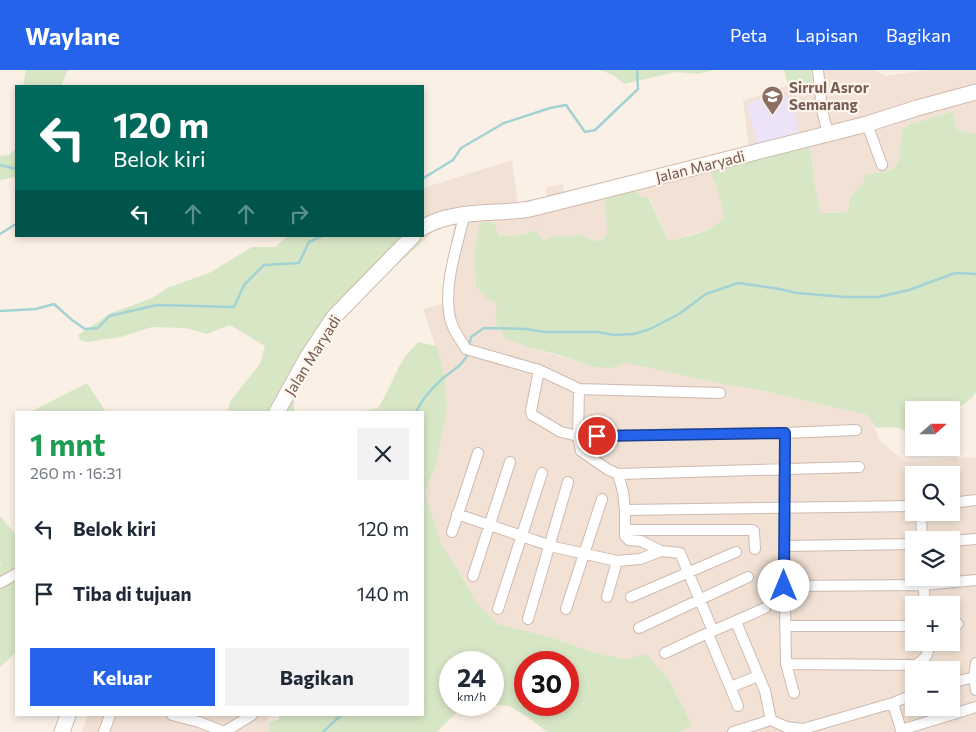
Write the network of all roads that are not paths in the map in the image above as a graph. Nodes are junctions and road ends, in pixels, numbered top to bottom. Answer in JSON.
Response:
{"nodes":[{"id":1,"x":818,"y":70,"type":"edge"},
{"id":2,"x":976,"y":92,"type":"edge"},
{"id":3,"x":867,"y":124,"type":"junction"},
{"id":4,"x":828,"y":134,"type":"junction"},
{"id":5,"x":882,"y":165,"type":"dead end"},
{"id":6,"x":464,"y":216,"type":"junction"},
{"id":7,"x":424,"y":227,"type":"edge"},
{"id":8,"x":412,"y":237,"type":"edge"},
{"id":9,"x":539,"y":370,"type":"junction"},
{"id":10,"x":579,"y":389,"type":"junction"},
{"id":11,"x":720,"y":394,"type":"dead end"},
{"id":12,"x":278,"y":411,"type":"edge"},
{"id":13,"x":856,"y":430,"type":"dead end"},
{"id":14,"x":785,"y":433,"type":"junction"},
{"id":15,"x":578,"y":436,"type":"junction"},
{"id":16,"x":478,"y":453,"type":"dead end"},
{"id":17,"x":510,"y":462,"type":"dead end"},
{"id":18,"x":859,"y":467,"type":"dead end"},
{"id":19,"x":786,"y":470,"type":"junction"},
{"id":20,"x":542,"y":473,"type":"dead end"},
{"id":21,"x":618,"y":474,"type":"junction"},
{"id":22,"x":568,"y":482,"type":"dead end"},
{"id":23,"x":602,"y":499,"type":"dead end"},
{"id":24,"x":976,"y":500,"type":"edge"},
{"id":25,"x":960,"y":502,"type":"edge"},
{"id":26,"x":905,"y":506,"type":"edge"},
{"id":27,"x":785,"y":508,"type":"junction"},
{"id":28,"x":625,"y":510,"type":"junction"},
{"id":29,"x":457,"y":514,"type":"junction"},
{"id":30,"x":489,"y":526,"type":"junction"},
{"id":31,"x":625,"y":530,"type":"junction"},
{"id":32,"x":452,"y":532,"type":"dead end"},
{"id":33,"x":521,"y":536,"type":"junction"},
{"id":34,"x":976,"y":539,"type":"edge"},
{"id":35,"x":960,"y":540,"type":"edge"},
{"id":36,"x":905,"y":544,"type":"edge"},
{"id":37,"x":550,"y":545,"type":"junction"},
{"id":38,"x":784,"y":546,"type":"junction"},
{"id":39,"x":755,"y":549,"type":"dead end"},
{"id":40,"x":661,"y":551,"type":"junction"},
{"id":41,"x":736,"y":552,"type":"dead end"},
{"id":42,"x":584,"y":554,"type":"junction"},
{"id":43,"x":617,"y":561,"type":"junction"},
{"id":44,"x":688,"y":573,"type":"junction"},
{"id":45,"x":15,"y":575,"type":"edge"},
{"id":46,"x":473,"y":576,"type":"dead end"},
{"id":47,"x":748,"y":577,"type":"dead end"},
{"id":48,"x":960,"y":580,"type":"edge"},
{"id":49,"x":976,"y":580,"type":"edge"},
{"id":50,"x":905,"y":582,"type":"edge"},
{"id":51,"x":0,"y":583,"type":"edge"},
{"id":52,"x":784,"y":586,"type":"junction"},
{"id":53,"x":607,"y":597,"type":"dead end"},
{"id":54,"x":631,"y":597,"type":"dead end"},
{"id":55,"x":699,"y":600,"type":"junction"},
{"id":56,"x":764,"y":608,"type":"dead end"},
{"id":57,"x":498,"y":609,"type":"dead end"},
{"id":58,"x":566,"y":609,"type":"dead end"},
{"id":59,"x":528,"y":619,"type":"dead end"},
{"id":60,"x":736,"y":622,"type":"junction"},
{"id":61,"x":785,"y":626,"type":"junction"},
{"id":62,"x":905,"y":626,"type":"edge"},
{"id":63,"x":639,"y":628,"type":"dead end"},
{"id":64,"x":711,"y":632,"type":"junction"},
{"id":65,"x":928,"y":651,"type":"edge"},
{"id":66,"x":664,"y":653,"type":"dead end"},
{"id":67,"x":786,"y":664,"type":"junction"},
{"id":68,"x":976,"y":664,"type":"edge"},
{"id":69,"x":758,"y":676,"type":"junction"},
{"id":70,"x":974,"y":677,"type":"junction"},
{"id":71,"x":960,"y":680,"type":"edge"},
{"id":72,"x":731,"y":687,"type":"junction"},
{"id":73,"x":976,"y":690,"type":"edge"},
{"id":74,"x":794,"y":693,"type":"dead end"},
{"id":75,"x":905,"y":698,"type":"edge"},
{"id":76,"x":892,"y":704,"type":"junction"},
{"id":77,"x":738,"y":706,"type":"dead end"},
{"id":78,"x":976,"y":708,"type":"edge"},
{"id":79,"x":68,"y":716,"type":"edge"},
{"id":80,"x":110,"y":716,"type":"edge"},
{"id":81,"x":176,"y":716,"type":"edge"},
{"id":82,"x":250,"y":716,"type":"edge"},
{"id":83,"x":771,"y":720,"type":"junction"},
{"id":84,"x":803,"y":731,"type":"edge"},
{"id":85,"x":901,"y":731,"type":"edge"},
{"id":86,"x":62,"y":732,"type":"edge"},
{"id":87,"x":104,"y":732,"type":"edge"},
{"id":88,"x":732,"y":732,"type":"edge"}],
"edges":[{"from":1,"to":4,"type":"street"},
{"from":2,"to":3,"type":"street","name":"Jalan Maryadi"},
{"from":3,"to":4,"type":"street","name":"Jalan Maryadi"},
{"from":3,"to":5,"type":"street"},
{"from":4,"to":6,"type":"street","name":"Jalan Maryadi"},
{"from":6,"to":7,"type":"street","name":"Jalan Maryadi"},
{"from":6,"to":9,"type":"street"},
{"from":8,"to":12,"type":"street","name":"Jalan Maryadi"},
{"from":9,"to":10,"type":"street"},
{"from":9,"to":15,"type":"street"},
{"from":10,"to":11,"type":"street"},
{"from":10,"to":15,"type":"street"},
{"from":13,"to":14,"type":"street"},
{"from":14,"to":15,"type":"street"},
{"from":14,"to":19,"type":"street"},
{"from":15,"to":21,"type":"street"},
{"from":16,"to":29,"type":"street"},
{"from":17,"to":30,"type":"street"},
{"from":18,"to":19,"type":"street"},
{"from":19,"to":21,"type":"street"},
{"from":19,"to":27,"type":"street"},
{"from":20,"to":33,"type":"street"},
{"from":21,"to":28,"type":"street"},
{"from":22,"to":37,"type":"street"},
{"from":23,"to":42,"type":"street"},
{"from":24,"to":25,"type":"street"},
{"from":26,"to":27,"type":"street"},
{"from":27,"to":28,"type":"street"},
{"from":27,"to":38,"type":"street"},
{"from":28,"to":31,"type":"street"},
{"from":29,"to":30,"type":"street"},
{"from":29,"to":32,"type":"street"},
{"from":30,"to":33,"type":"street"},
{"from":30,"to":46,"type":"street"},
{"from":31,"to":39,"type":"street"},
{"from":31,"to":40,"type":"street"},
{"from":33,"to":37,"type":"street"},
{"from":33,"to":57,"type":"street"},
{"from":34,"to":35,"type":"street"},
{"from":36,"to":38,"type":"street"},
{"from":37,"to":42,"type":"street"},
{"from":37,"to":59,"type":"street"},
{"from":38,"to":52,"type":"street"},
{"from":40,"to":43,"type":"street"},
{"from":40,"to":44,"type":"street"},
{"from":41,"to":44,"type":"street"},
{"from":42,"to":43,"type":"street"},
{"from":42,"to":58,"type":"street"},
{"from":43,"to":53,"type":"street"},
{"from":44,"to":54,"type":"street"},
{"from":44,"to":55,"type":"street"},
{"from":45,"to":51,"type":"street"},
{"from":47,"to":55,"type":"street"},
{"from":48,"to":49,"type":"street"},
{"from":50,"to":52,"type":"street"},
{"from":52,"to":61,"type":"street"},
{"from":55,"to":63,"type":"street"},
{"from":55,"to":64,"type":"street"},
{"from":56,"to":60,"type":"street"},
{"from":60,"to":64,"type":"street"},
{"from":60,"to":69,"type":"street"},
{"from":61,"to":62,"type":"street"},
{"from":61,"to":67,"type":"street"},
{"from":64,"to":66,"type":"street"},
{"from":64,"to":72,"type":"street"},
{"from":65,"to":67,"type":"street"},
{"from":67,"to":74,"type":"street"},
{"from":68,"to":70,"type":"street"},
{"from":69,"to":72,"type":"street"},
{"from":69,"to":83,"type":"street"},
{"from":70,"to":71,"type":"street"},
{"from":70,"to":73,"type":"street"},
{"from":72,"to":77,"type":"street"},
{"from":75,"to":76,"type":"street"},
{"from":76,"to":84,"type":"street"},
{"from":76,"to":85,"type":"street"},
{"from":78,"to":85,"type":"street"},
{"from":79,"to":86,"type":"street"},
{"from":80,"to":87,"type":"street"},
{"from":81,"to":82,"type":"street"},
{"from":83,"to":84,"type":"street"},
{"from":83,"to":88,"type":"street"}]}
